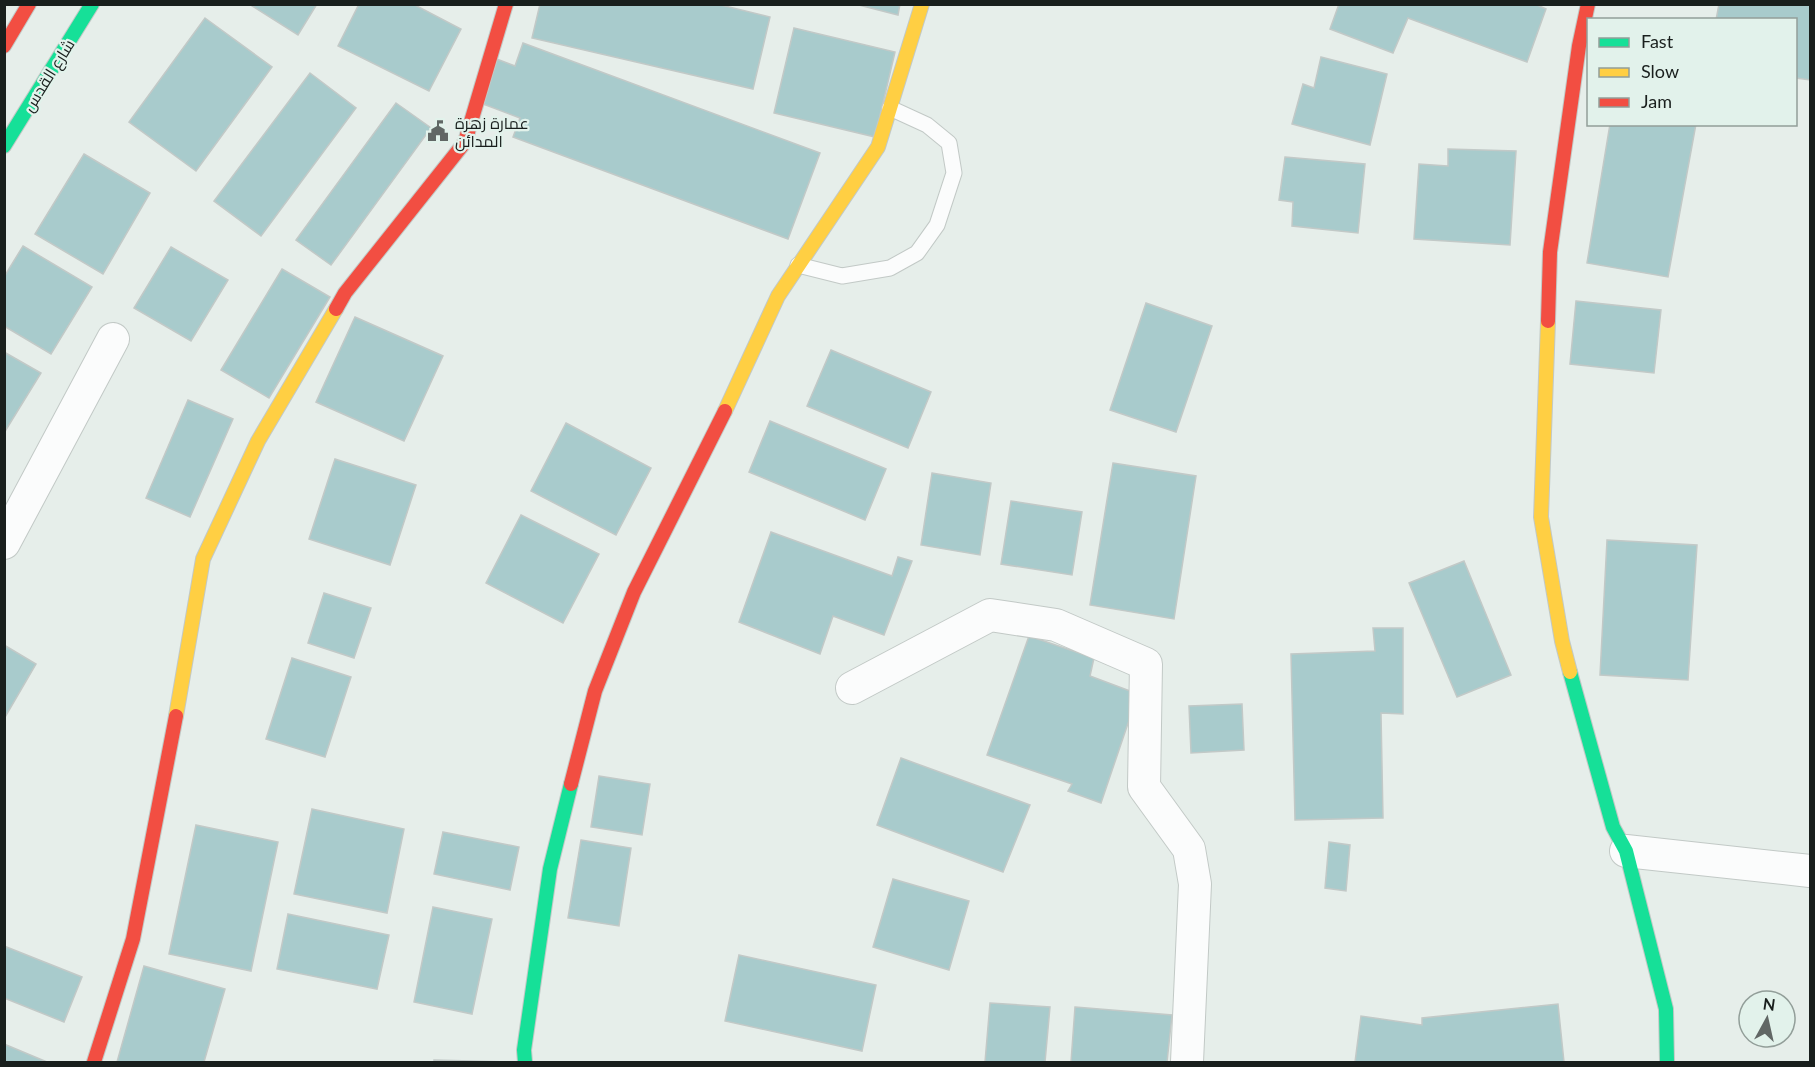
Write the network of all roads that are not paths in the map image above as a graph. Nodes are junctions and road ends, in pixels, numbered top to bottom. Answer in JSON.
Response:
{"nodes":[{"id":1,"x":29,"y":4,"type":"edge"},
{"id":2,"x":92,"y":4,"type":"edge"},
{"id":3,"x":506,"y":4,"type":"edge"},
{"id":4,"x":922,"y":4,"type":"edge"},
{"id":5,"x":1588,"y":4,"type":"edge"},
{"id":6,"x":4,"y":46,"type":"edge"},
{"id":7,"x":890,"y":108,"type":"junction"},
{"id":8,"x":4,"y":147,"type":"edge"},
{"id":9,"x":798,"y":265,"type":"junction"},
{"id":10,"x":113,"y":339,"type":"dead end"},
{"id":11,"x":4,"y":543,"type":"edge"},
{"id":12,"x":852,"y":688,"type":"dead end"},
{"id":13,"x":1626,"y":851,"type":"junction"},
{"id":14,"x":1810,"y":871,"type":"edge"},
{"id":15,"x":94,"y":1062,"type":"edge"},
{"id":16,"x":525,"y":1062,"type":"edge"},
{"id":17,"x":1187,"y":1062,"type":"edge"},
{"id":18,"x":1667,"y":1062,"type":"edge"}],
"edges":[{"from":1,"to":6,"type":"street"},
{"from":2,"to":8,"type":"street","name":"شارع القدس"},
{"from":3,"to":15,"type":"street"},
{"from":4,"to":7,"type":"street"},
{"from":5,"to":13,"type":"street"},
{"from":7,"to":9,"type":"street"},
{"from":7,"to":9,"type":"lane"},
{"from":9,"to":16,"type":"street"},
{"from":10,"to":11,"type":"street"},
{"from":12,"to":17,"type":"street"},
{"from":13,"to":14,"type":"street"},
{"from":13,"to":18,"type":"street"}]}
